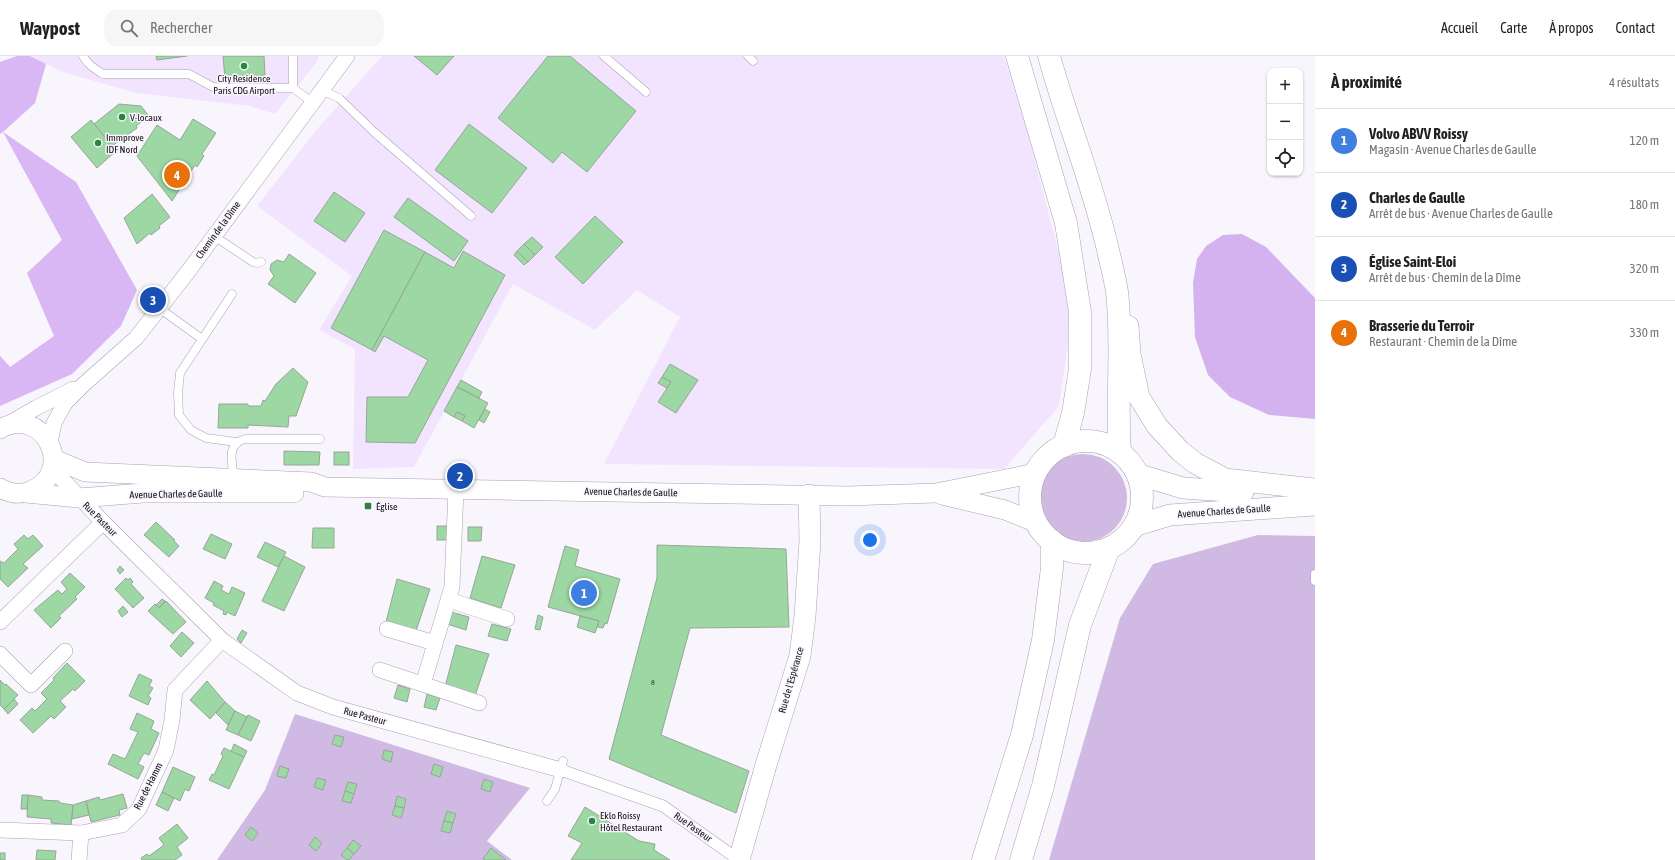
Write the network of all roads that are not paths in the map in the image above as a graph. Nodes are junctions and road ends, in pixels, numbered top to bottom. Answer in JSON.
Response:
{"nodes":[{"id":1,"x":83,"y":56,"type":"edge"},
{"id":2,"x":293,"y":56,"type":"edge"},
{"id":3,"x":604,"y":56,"type":"edge"},
{"id":4,"x":1017,"y":56,"type":"edge"},
{"id":5,"x":1049,"y":56,"type":"edge"},
{"id":6,"x":342,"y":59,"type":"edge"},
{"id":7,"x":293,"y":88,"type":"junction"},
{"id":8,"x":646,"y":92,"type":"dead end"},
{"id":9,"x":316,"y":96,"type":"junction"},
{"id":10,"x":470,"y":216,"type":"dead end"},
{"id":11,"x":214,"y":236,"type":"junction"},
{"id":12,"x":261,"y":262,"type":"dead end"},
{"id":13,"x":1117,"y":292,"type":"junction"},
{"id":14,"x":232,"y":294,"type":"dead end"},
{"id":15,"x":159,"y":308,"type":"junction"},
{"id":16,"x":202,"y":339,"type":"junction"},
{"id":17,"x":83,"y":385,"type":"junction"},
{"id":18,"x":3,"y":427,"type":"edge"},
{"id":19,"x":320,"y":439,"type":"dead end"},
{"id":20,"x":236,"y":442,"type":"junction"},
{"id":21,"x":1064,"y":446,"type":"junction"},
{"id":22,"x":1120,"y":452,"type":"junction"},
{"id":23,"x":52,"y":458,"type":"junction"},
{"id":24,"x":1036,"y":474,"type":"junction"},
{"id":25,"x":1137,"y":474,"type":"junction"},
{"id":26,"x":236,"y":486,"type":"junction"},
{"id":27,"x":0,"y":489,"type":"edge"},
{"id":28,"x":456,"y":489,"type":"junction"},
{"id":29,"x":1315,"y":489,"type":"edge"},
{"id":30,"x":26,"y":493,"type":"junction"},
{"id":31,"x":936,"y":494,"type":"junction"},
{"id":32,"x":809,"y":495,"type":"junction"},
{"id":33,"x":79,"y":498,"type":"junction"},
{"id":34,"x":1315,"y":498,"type":"edge"},
{"id":35,"x":1315,"y":505,"type":"edge"},
{"id":36,"x":103,"y":522,"type":"junction"},
{"id":37,"x":1037,"y":523,"type":"junction"},
{"id":38,"x":1134,"y":526,"type":"junction"},
{"id":39,"x":1052,"y":542,"type":"junction"},
{"id":40,"x":1109,"y":548,"type":"junction"},
{"id":41,"x":1315,"y":574,"type":"edge"},
{"id":42,"x":1315,"y":581,"type":"edge"},
{"id":43,"x":449,"y":600,"type":"junction"},
{"id":44,"x":507,"y":619,"type":"dead end"},
{"id":45,"x":0,"y":622,"type":"edge"},
{"id":46,"x":387,"y":629,"type":"dead end"},
{"id":47,"x":222,"y":640,"type":"junction"},
{"id":48,"x":436,"y":643,"type":"junction"},
{"id":49,"x":65,"y":651,"type":"dead end"},
{"id":50,"x":0,"y":654,"type":"edge"},
{"id":51,"x":380,"y":670,"type":"dead end"},
{"id":52,"x":423,"y":684,"type":"junction"},
{"id":53,"x":479,"y":703,"type":"dead end"},
{"id":54,"x":562,"y":766,"type":"junction"},
{"id":55,"x":547,"y":800,"type":"dead end"},
{"id":56,"x":0,"y":830,"type":"edge"},
{"id":57,"x":81,"y":833,"type":"junction"},
{"id":58,"x":79,"y":860,"type":"edge"},
{"id":59,"x":739,"y":860,"type":"edge"},
{"id":60,"x":983,"y":860,"type":"edge"},
{"id":61,"x":1021,"y":860,"type":"edge"}],
"edges":[{"from":1,"to":7,"type":"lane"},
{"from":2,"to":7,"type":"lane"},
{"from":3,"to":8,"type":"lane"},
{"from":4,"to":21,"type":"main road"},
{"from":5,"to":13,"type":"main road"},
{"from":6,"to":9,"type":"street","name":"Chemin de la Dîme"},
{"from":7,"to":9,"type":"lane"},
{"from":9,"to":10,"type":"lane"},
{"from":9,"to":11,"type":"street","name":"Chemin de la Dîme"},
{"from":11,"to":12,"type":"lane"},
{"from":11,"to":15,"type":"street","name":"Chemin de la Dîme"},
{"from":13,"to":22,"type":"main road"},
{"from":13,"to":29,"type":"main road"},
{"from":14,"to":16,"type":"lane"},
{"from":15,"to":16,"type":"lane"},
{"from":15,"to":17,"type":"street","name":"Chemin de la Dîme"},
{"from":16,"to":20,"type":"lane"},
{"from":17,"to":18,"type":"street","name":"Chemin de la Dîme"},
{"from":17,"to":23,"type":"street","name":"Chemin de la Dîme"},
{"from":18,"to":23,"type":"street"},
{"from":19,"to":20,"type":"lane"},
{"from":20,"to":26,"type":"lane"},
{"from":21,"to":22,"type":"main road"},
{"from":21,"to":24,"type":"main road"},
{"from":22,"to":25,"type":"main road"},
{"from":23,"to":26,"type":"street","name":"Avenue Charles de Gaulle"},
{"from":23,"to":30,"type":"street"},
{"from":23,"to":33,"type":"street","name":"Rue Pasteur"},
{"from":24,"to":31,"type":"street","name":"Avenue Charles de Gaulle"},
{"from":24,"to":37,"type":"main road"},
{"from":25,"to":34,"type":"main road","name":"Avenue Charles de Gaulle"},
{"from":25,"to":38,"type":"main road"},
{"from":26,"to":28,"type":"street","name":"Avenue Charles de Gaulle"},
{"from":26,"to":33,"type":"street","name":"Avenue Charles de Gaulle"},
{"from":27,"to":30,"type":"street","name":"Avenue Charles de Gaulle"},
{"from":28,"to":32,"type":"street","name":"Avenue Charles de Gaulle"},
{"from":28,"to":43,"type":"street"},
{"from":30,"to":33,"type":"street","name":"Avenue Charles de Gaulle"},
{"from":31,"to":32,"type":"street","name":"Avenue Charles de Gaulle"},
{"from":31,"to":37,"type":"street","name":"Avenue Charles de Gaulle"},
{"from":32,"to":59,"type":"main road","name":"Rue de l'Espérance"},
{"from":33,"to":36,"type":"street","name":"Rue Pasteur"},
{"from":35,"to":38,"type":"main road","name":"Avenue Charles de Gaulle"},
{"from":36,"to":45,"type":"street"},
{"from":36,"to":47,"type":"street","name":"Rue Pasteur"},
{"from":37,"to":39,"type":"main road"},
{"from":38,"to":40,"type":"main road"},
{"from":39,"to":40,"type":"main road"},
{"from":39,"to":60,"type":"main road"},
{"from":40,"to":61,"type":"main road"},
{"from":41,"to":42,"type":"lane"},
{"from":43,"to":44,"type":"street"},
{"from":43,"to":48,"type":"street"},
{"from":46,"to":48,"type":"street"},
{"from":47,"to":54,"type":"street","name":"Rue Pasteur"},
{"from":47,"to":57,"type":"street","name":"Rue de Hamm"},
{"from":48,"to":52,"type":"street"},
{"from":49,"to":50,"type":"street"},
{"from":51,"to":52,"type":"street"},
{"from":52,"to":53,"type":"street"},
{"from":54,"to":55,"type":"lane"},
{"from":54,"to":59,"type":"street","name":"Rue Pasteur"},
{"from":56,"to":57,"type":"street","name":"Rue de Hamm"},
{"from":57,"to":58,"type":"street"}]}
